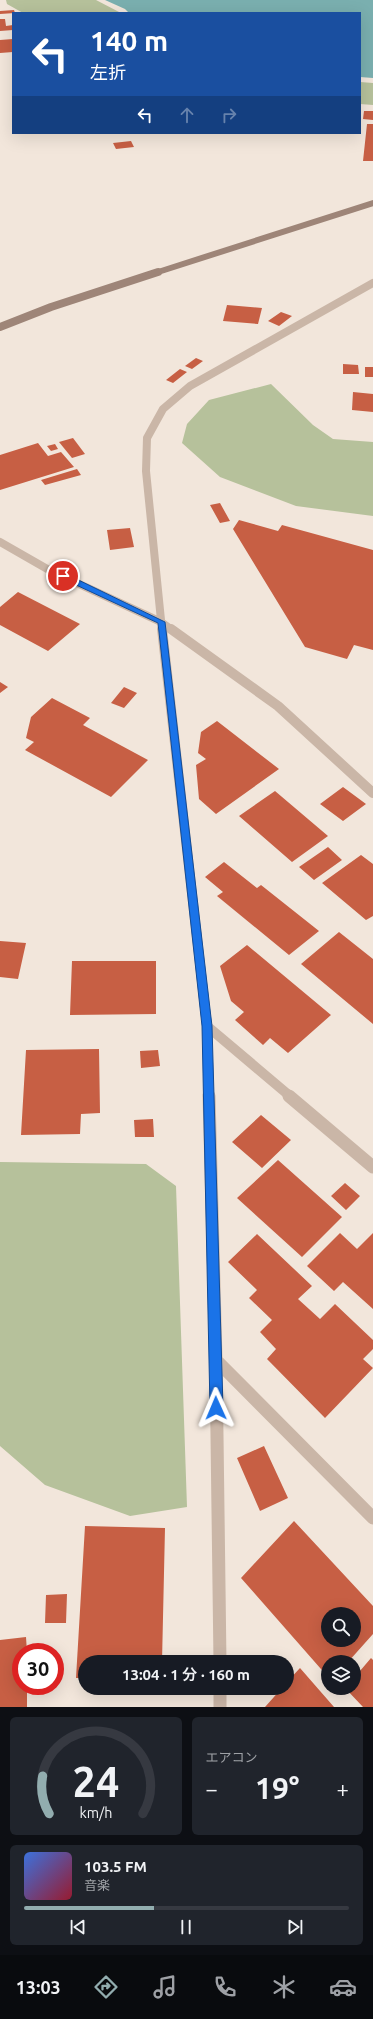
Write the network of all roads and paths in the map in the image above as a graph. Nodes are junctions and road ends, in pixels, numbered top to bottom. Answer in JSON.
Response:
{"nodes":[{"id":1,"x":373,"y":203,"type":"edge"},
{"id":2,"x":373,"y":283,"type":"edge"},
{"id":3,"x":0,"y":327,"type":"edge"},
{"id":4,"x":0,"y":542,"type":"edge"},
{"id":5,"x":161,"y":622,"type":"junction"},
{"id":6,"x":373,"y":793,"type":"edge"},
{"id":7,"x":207,"y":1026,"type":"junction"},
{"id":8,"x":373,"y":1167,"type":"edge"},
{"id":9,"x":216,"y":1360,"type":"junction"},
{"id":10,"x":373,"y":1518,"type":"edge"},
{"id":11,"x":220,"y":1655,"type":"edge"},
{"id":12,"x":220,"y":1695,"type":"edge"},
{"id":13,"x":220,"y":1707,"type":"edge"}],
"edges":[{"from":1,"to":3,"type":"street"},
{"from":2,"to":5,"type":"street"},
{"from":4,"to":5,"type":"street"},
{"from":5,"to":6,"type":"street"},
{"from":5,"to":7,"type":"street"},
{"from":7,"to":8,"type":"street"},
{"from":7,"to":9,"type":"street"},
{"from":9,"to":10,"type":"street"},
{"from":9,"to":11,"type":"street"},
{"from":12,"to":13,"type":"street"}]}
